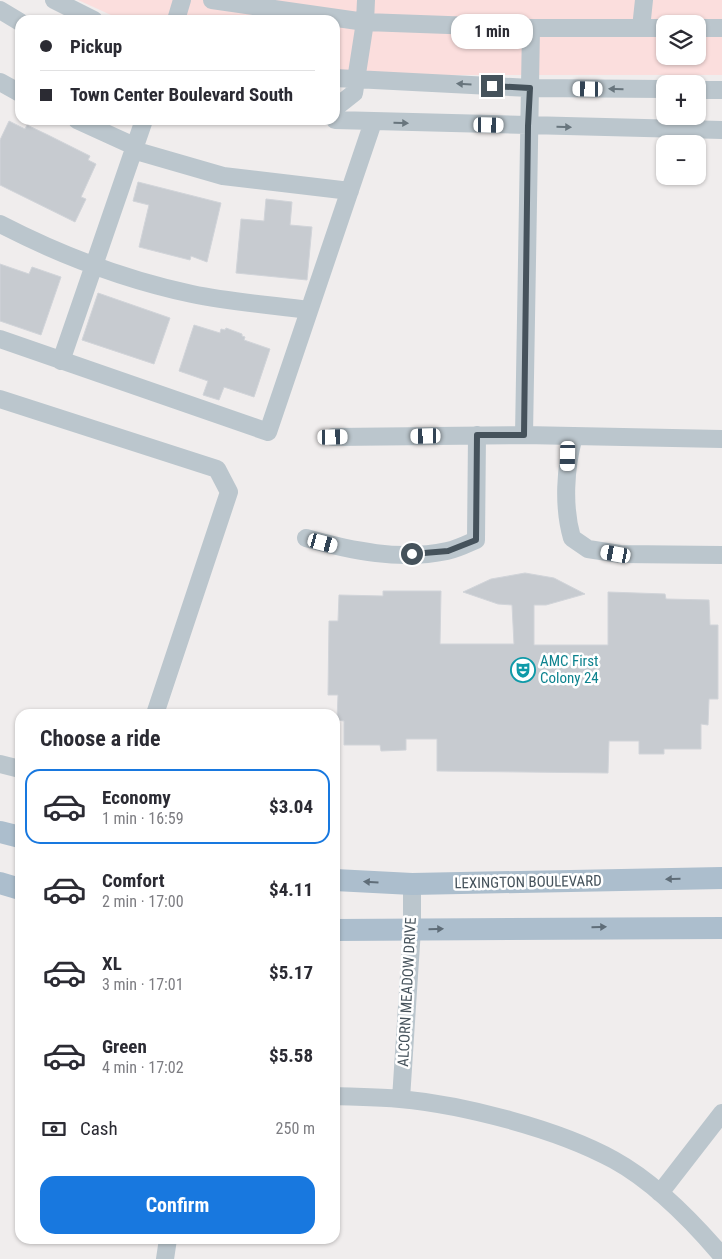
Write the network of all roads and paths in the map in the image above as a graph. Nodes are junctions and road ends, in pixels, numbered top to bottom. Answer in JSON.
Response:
{"nodes":[{"id":1,"x":54,"y":0,"type":"edge"},
{"id":2,"x":182,"y":0,"type":"edge"},
{"id":3,"x":212,"y":0,"type":"edge"},
{"id":4,"x":366,"y":0,"type":"edge"},
{"id":5,"x":644,"y":0,"type":"edge"},
{"id":6,"x":84,"y":15,"type":"edge"},
{"id":7,"x":178,"y":15,"type":"edge"},
{"id":8,"x":316,"y":15,"type":"edge"},
{"id":9,"x":340,"y":18,"type":"edge"},
{"id":10,"x":365,"y":22,"type":"junction"},
{"id":11,"x":531,"y":28,"type":"junction"},
{"id":12,"x":641,"y":28,"type":"junction"},
{"id":13,"x":656,"y":28,"type":"edge"},
{"id":14,"x":706,"y":28,"type":"edge"},
{"id":15,"x":722,"y":28,"type":"edge"},
{"id":16,"x":340,"y":78,"type":"edge"},
{"id":17,"x":356,"y":79,"type":"junction"},
{"id":18,"x":0,"y":82,"type":"edge"},
{"id":19,"x":530,"y":88,"type":"junction"},
{"id":20,"x":656,"y":89,"type":"edge"},
{"id":21,"x":15,"y":90,"type":"edge"},
{"id":22,"x":706,"y":90,"type":"edge"},
{"id":23,"x":722,"y":90,"type":"edge"},
{"id":24,"x":340,"y":104,"type":"edge"},
{"id":25,"x":722,"y":117,"type":"edge"},
{"id":26,"x":340,"y":120,"type":"edge"},
{"id":27,"x":373,"y":122,"type":"junction"},
{"id":28,"x":87,"y":125,"type":"edge"},
{"id":29,"x":142,"y":125,"type":"edge"},
{"id":30,"x":528,"y":126,"type":"junction"},
{"id":31,"x":698,"y":130,"type":"junction"},
{"id":32,"x":722,"y":130,"type":"edge"},
{"id":33,"x":134,"y":148,"type":"junction"},
{"id":34,"x":350,"y":191,"type":"junction"},
{"id":35,"x":0,"y":224,"type":"edge"},
{"id":36,"x":94,"y":265,"type":"junction"},
{"id":37,"x":309,"y":310,"type":"junction"},
{"id":38,"x":0,"y":339,"type":"edge"},
{"id":39,"x":61,"y":361,"type":"junction"},
{"id":40,"x":0,"y":398,"type":"edge"},
{"id":41,"x":477,"y":435,"type":"junction"},
{"id":42,"x":524,"y":435,"type":"junction"},
{"id":43,"x":574,"y":436,"type":"junction"},
{"id":44,"x":333,"y":437,"type":"dead end"},
{"id":45,"x":722,"y":438,"type":"edge"},
{"id":46,"x":306,"y":538,"type":"dead end"},
{"id":47,"x":722,"y":555,"type":"edge"},
{"id":48,"x":157,"y":709,"type":"edge"},
{"id":49,"x":0,"y":764,"type":"edge"},
{"id":50,"x":15,"y":768,"type":"edge"},
{"id":51,"x":0,"y":832,"type":"edge"},
{"id":52,"x":15,"y":836,"type":"edge"},
{"id":53,"x":722,"y":878,"type":"edge"},
{"id":54,"x":340,"y":880,"type":"edge"},
{"id":55,"x":0,"y":883,"type":"edge"},
{"id":56,"x":412,"y":884,"type":"junction"},
{"id":57,"x":15,"y":888,"type":"edge"},
{"id":58,"x":722,"y":928,"type":"edge"},
{"id":59,"x":412,"y":929,"type":"junction"},
{"id":60,"x":340,"y":930,"type":"edge"},
{"id":61,"x":340,"y":1096,"type":"edge"},
{"id":62,"x":401,"y":1099,"type":"junction"},
{"id":63,"x":722,"y":1114,"type":"edge"},
{"id":64,"x":660,"y":1193,"type":"junction"},
{"id":65,"x":167,"y":1244,"type":"edge"},
{"id":66,"x":722,"y":1256,"type":"edge"},
{"id":67,"x":165,"y":1259,"type":"edge"}],
"edges":[{"from":1,"to":6,"type":"street"},
{"from":2,"to":7,"type":"street"},
{"from":3,"to":8,"type":"street"},
{"from":4,"to":10,"type":"street"},
{"from":5,"to":12,"type":"street"},
{"from":9,"to":10,"type":"street"},
{"from":10,"to":11,"type":"street"},
{"from":10,"to":17,"type":"street"},
{"from":11,"to":12,"type":"street"},
{"from":11,"to":19,"type":"street"},
{"from":12,"to":13,"type":"street"},
{"from":14,"to":15,"type":"street"},
{"from":16,"to":17,"type":"street"},
{"from":19,"to":17,"type":"street","one_way":true},
{"from":17,"to":24,"type":"street"},
{"from":18,"to":21,"type":"street"},
{"from":20,"to":19,"type":"street","one_way":true},
{"from":19,"to":30,"type":"street"},
{"from":22,"to":23,"type":"street"},
{"from":25,"to":31,"type":"street"},
{"from":26,"to":27,"type":"street"},
{"from":27,"to":30,"type":"street","one_way":true},
{"from":27,"to":34,"type":"street"},
{"from":28,"to":33,"type":"street"},
{"from":29,"to":33,"type":"street"},
{"from":30,"to":31,"type":"street","one_way":true},
{"from":30,"to":42,"type":"street"},
{"from":31,"to":32,"type":"street"},
{"from":33,"to":34,"type":"street"},
{"from":33,"to":36,"type":"street"},
{"from":34,"to":37,"type":"street"},
{"from":35,"to":36,"type":"street"},
{"from":36,"to":37,"type":"street"},
{"from":36,"to":39,"type":"street"},
{"from":37,"to":39,"type":"street"},
{"from":38,"to":39,"type":"street"},
{"from":40,"to":48,"type":"street"},
{"from":41,"to":42,"type":"street"},
{"from":41,"to":44,"type":"street"},
{"from":41,"to":46,"type":"street"},
{"from":42,"to":43,"type":"street"},
{"from":43,"to":45,"type":"street"},
{"from":43,"to":47,"type":"street"},
{"from":49,"to":50,"type":"street"},
{"from":51,"to":52,"type":"main road"},
{"from":53,"to":56,"type":"main road","name":"LEXINGTON BOULEVARD","one_way":true},
{"from":56,"to":54,"type":"main road","name":"LEXINGTON BOULEVARD","one_way":true},
{"from":55,"to":57,"type":"main road"},
{"from":56,"to":59,"type":"street","name":"ALCORN MEADOW DRIVE"},
{"from":59,"to":58,"type":"main road","one_way":true},
{"from":59,"to":60,"type":"main road"},
{"from":59,"to":62,"type":"street","name":"ALCORN MEADOW DRIVE"},
{"from":61,"to":62,"type":"street"},
{"from":62,"to":64,"type":"street"},
{"from":63,"to":64,"type":"street"},
{"from":64,"to":66,"type":"street"},
{"from":65,"to":67,"type":"street"}]}
